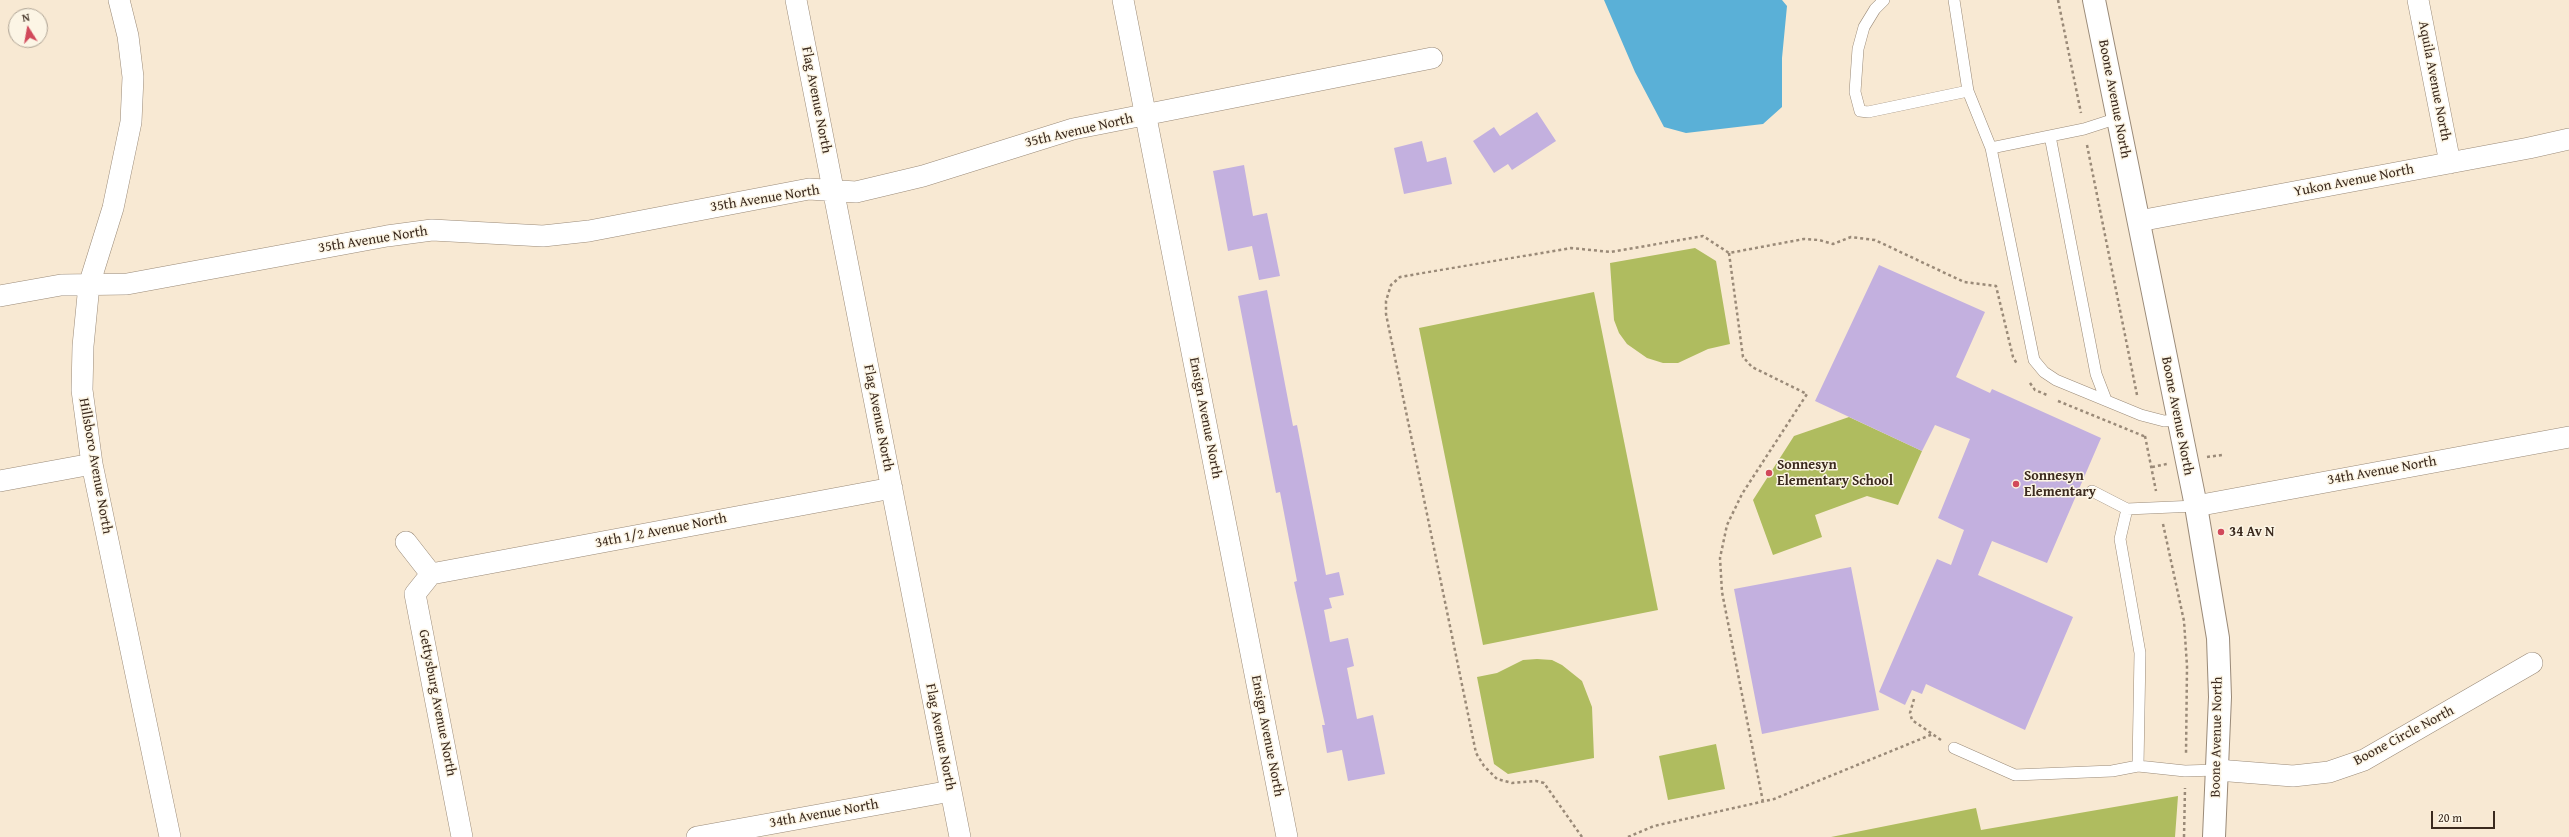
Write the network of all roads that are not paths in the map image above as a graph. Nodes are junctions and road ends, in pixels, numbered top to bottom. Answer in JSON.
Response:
{"nodes":[{"id":1,"x":119,"y":0,"type":"edge"},
{"id":2,"x":796,"y":0,"type":"edge"},
{"id":3,"x":1123,"y":0,"type":"edge"},
{"id":4,"x":1884,"y":0,"type":"edge"},
{"id":5,"x":1954,"y":0,"type":"edge"},
{"id":6,"x":2094,"y":0,"type":"edge"},
{"id":7,"x":2418,"y":0,"type":"edge"},
{"id":8,"x":1432,"y":58,"type":"dead end"},
{"id":9,"x":1968,"y":91,"type":"junction"},
{"id":10,"x":1146,"y":116,"type":"junction"},
{"id":11,"x":2118,"y":118,"type":"junction"},
{"id":12,"x":2050,"y":136,"type":"junction"},
{"id":13,"x":2569,"y":139,"type":"edge"},
{"id":14,"x":1991,"y":148,"type":"junction"},
{"id":15,"x":2450,"y":163,"type":"junction"},
{"id":16,"x":834,"y":189,"type":"junction"},
{"id":17,"x":2139,"y":221,"type":"junction"},
{"id":18,"x":89,"y":285,"type":"junction"},
{"id":19,"x":0,"y":296,"type":"edge"},
{"id":20,"x":2106,"y":400,"type":"junction"},
{"id":21,"x":2178,"y":420,"type":"junction"},
{"id":22,"x":2569,"y":437,"type":"edge"},
{"id":23,"x":92,"y":464,"type":"junction"},
{"id":24,"x":0,"y":481,"type":"edge"},
{"id":25,"x":892,"y":488,"type":"junction"},
{"id":26,"x":2092,"y":490,"type":"dead end"},
{"id":27,"x":2196,"y":506,"type":"junction"},
{"id":28,"x":2127,"y":509,"type":"junction"},
{"id":29,"x":406,"y":542,"type":"dead end"},
{"id":30,"x":431,"y":574,"type":"junction"},
{"id":31,"x":2532,"y":664,"type":"dead end"},
{"id":32,"x":1954,"y":748,"type":"road end"},
{"id":33,"x":2138,"y":766,"type":"junction"},
{"id":34,"x":2217,"y":770,"type":"junction"},
{"id":35,"x":951,"y":791,"type":"junction"},
{"id":36,"x":170,"y":837,"type":"edge"},
{"id":37,"x":462,"y":837,"type":"edge"},
{"id":38,"x":697,"y":837,"type":"edge"},
{"id":39,"x":960,"y":837,"type":"edge"},
{"id":40,"x":1287,"y":837,"type":"edge"},
{"id":41,"x":2214,"y":837,"type":"edge"}],
"edges":[{"from":1,"to":18,"type":"street","name":"Hillsboro Avenue North"},
{"from":2,"to":16,"type":"street","name":"Flag Avenue North"},
{"from":3,"to":10,"type":"street","name":"Ensign Avenue North"},
{"from":4,"to":9,"type":"lane"},
{"from":5,"to":9,"type":"lane"},
{"from":6,"to":11,"type":"street","name":"Boone Avenue North"},
{"from":7,"to":15,"type":"street","name":"Aquila Avenue North"},
{"from":8,"to":10,"type":"street","name":"35th Avenue North"},
{"from":9,"to":14,"type":"lane"},
{"from":10,"to":16,"type":"street","name":"35th Avenue North"},
{"from":10,"to":40,"type":"street","name":"Ensign Avenue North"},
{"from":11,"to":12,"type":"lane"},
{"from":11,"to":17,"type":"street","name":"Boone Avenue North"},
{"from":12,"to":14,"type":"lane"},
{"from":12,"to":20,"type":"lane"},
{"from":13,"to":15,"type":"street","name":"Yukon Avenue North"},
{"from":14,"to":20,"type":"lane"},
{"from":15,"to":17,"type":"street","name":"Yukon Avenue North"},
{"from":16,"to":18,"type":"street","name":"35th Avenue North"},
{"from":16,"to":25,"type":"street","name":"Flag Avenue North"},
{"from":17,"to":21,"type":"street","name":"Boone Avenue North"},
{"from":18,"to":19,"type":"street","name":"35th Avenue North"},
{"from":18,"to":23,"type":"street","name":"Hillsboro Avenue North"},
{"from":20,"to":21,"type":"lane"},
{"from":21,"to":27,"type":"street","name":"Boone Avenue North"},
{"from":22,"to":27,"type":"street","name":"34th Avenue North"},
{"from":23,"to":24,"type":"street"},
{"from":23,"to":36,"type":"street","name":"Hillsboro Avenue North"},
{"from":25,"to":30,"type":"street","name":"34th 1/2 Avenue North"},
{"from":25,"to":35,"type":"street","name":"Flag Avenue North"},
{"from":26,"to":28,"type":"lane"},
{"from":27,"to":28,"type":"lane"},
{"from":27,"to":34,"type":"street","name":"Boone Avenue North"},
{"from":28,"to":33,"type":"lane"},
{"from":29,"to":30,"type":"street"},
{"from":30,"to":37,"type":"street","name":"Gettysburg Avenue North"},
{"from":31,"to":34,"type":"street","name":"Boone Circle North"},
{"from":32,"to":33,"type":"lane"},
{"from":33,"to":34,"type":"lane"},
{"from":34,"to":41,"type":"street","name":"Boone Avenue North"},
{"from":35,"to":38,"type":"street","name":"34th Avenue North"},
{"from":35,"to":39,"type":"street","name":"Flag Avenue North"}]}
